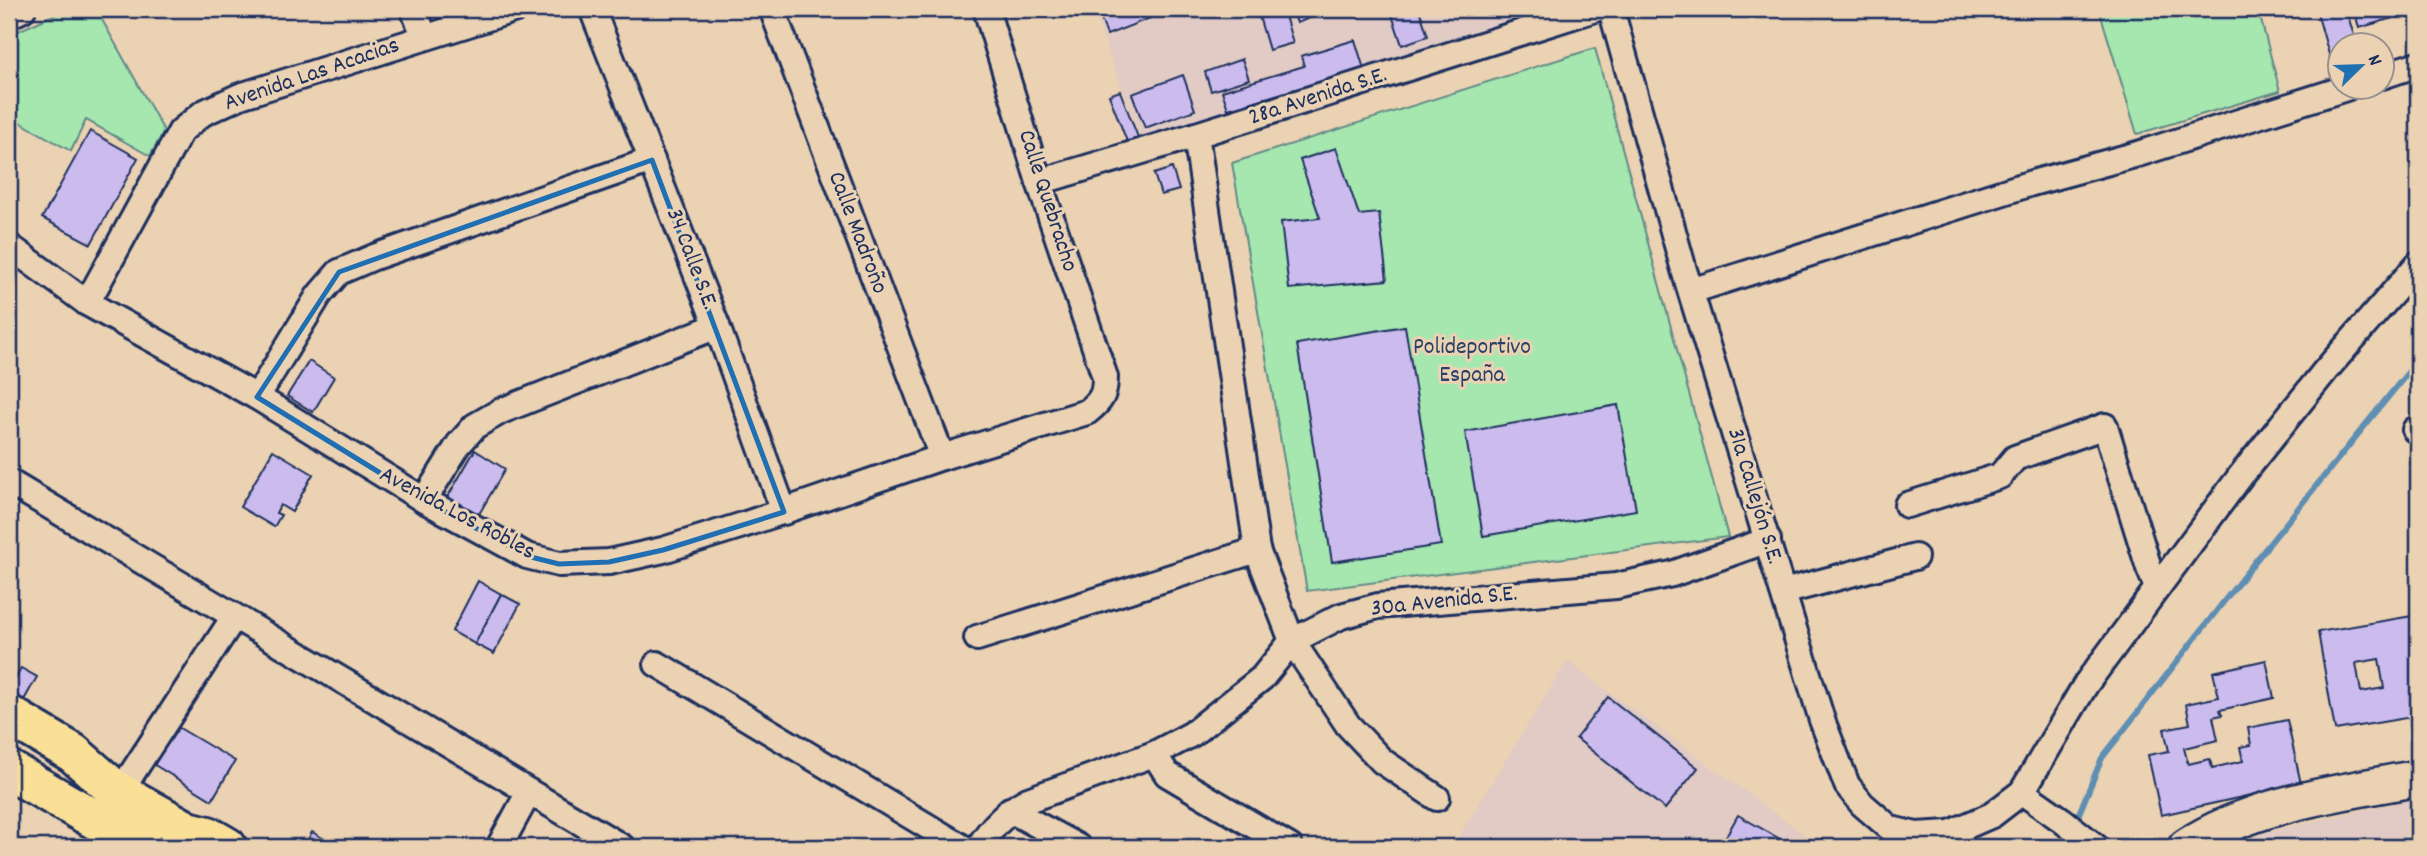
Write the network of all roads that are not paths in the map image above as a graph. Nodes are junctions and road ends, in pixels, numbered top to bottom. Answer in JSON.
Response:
{"nodes":[{"id":1,"x":23,"y":9,"type":"edge"},
{"id":2,"x":413,"y":9,"type":"edge"},
{"id":3,"x":516,"y":9,"type":"edge"},
{"id":4,"x":592,"y":9,"type":"edge"},
{"id":5,"x":772,"y":9,"type":"edge"},
{"id":6,"x":986,"y":9,"type":"edge"},
{"id":7,"x":1595,"y":9,"type":"edge"},
{"id":8,"x":1611,"y":9,"type":"edge"},
{"id":9,"x":9,"y":16,"type":"edge"},
{"id":10,"x":425,"y":37,"type":"junction"},
{"id":11,"x":2418,"y":64,"type":"edge"},
{"id":12,"x":2396,"y":71,"type":"edge"},
{"id":13,"x":2326,"y":94,"type":"edge"},
{"id":14,"x":1196,"y":135,"type":"junction"},
{"id":15,"x":652,"y":160,"type":"junction"},
{"id":16,"x":1039,"y":182,"type":"junction"},
{"id":17,"x":9,"y":246,"type":"edge"},
{"id":18,"x":2418,"y":264,"type":"edge"},
{"id":19,"x":1691,"y":291,"type":"junction"},
{"id":20,"x":87,"y":303,"type":"junction"},
{"id":21,"x":717,"y":326,"type":"junction"},
{"id":22,"x":1105,"y":393,"type":"joint"},
{"id":23,"x":257,"y":397,"type":"junction"},
{"id":24,"x":942,"y":457,"type":"junction"},
{"id":25,"x":9,"y":482,"type":"edge"},
{"id":26,"x":424,"y":500,"type":"junction"},
{"id":27,"x":1907,"y":505,"type":"dead end"},
{"id":28,"x":784,"y":512,"type":"junction"},
{"id":29,"x":1768,"y":540,"type":"junction"},
{"id":30,"x":1257,"y":550,"type":"junction"},
{"id":31,"x":1915,"y":557,"type":"dead end"},
{"id":32,"x":2157,"y":587,"type":"junction"},
{"id":33,"x":1783,"y":592,"type":"junction"},
{"id":34,"x":234,"y":617,"type":"junction"},
{"id":35,"x":976,"y":638,"type":"dead end"},
{"id":36,"x":1292,"y":642,"type":"junction"},
{"id":37,"x":657,"y":664,"type":"dead end"},
{"id":38,"x":9,"y":715,"type":"edge"},
{"id":39,"x":73,"y":753,"type":"junction"},
{"id":40,"x":1154,"y":754,"type":"junction"},
{"id":41,"x":9,"y":770,"type":"edge"},
{"id":42,"x":129,"y":778,"type":"junction"},
{"id":43,"x":2418,"y":778,"type":"edge"},
{"id":44,"x":529,"y":792,"type":"junction"},
{"id":45,"x":2022,"y":792,"type":"junction"},
{"id":46,"x":2418,"y":797,"type":"edge"},
{"id":47,"x":1437,"y":798,"type":"dead end"},
{"id":48,"x":1010,"y":810,"type":"junction"},
{"id":49,"x":217,"y":841,"type":"edge"},
{"id":50,"x":2091,"y":843,"type":"edge"},
{"id":51,"x":143,"y":847,"type":"edge"},
{"id":52,"x":499,"y":847,"type":"edge"},
{"id":53,"x":622,"y":847,"type":"edge"},
{"id":54,"x":962,"y":847,"type":"edge"},
{"id":55,"x":979,"y":847,"type":"edge"},
{"id":56,"x":1078,"y":847,"type":"edge"},
{"id":57,"x":1290,"y":847,"type":"edge"},
{"id":58,"x":2186,"y":847,"type":"edge"},
{"id":59,"x":2226,"y":847,"type":"edge"}],
"edges":[{"from":1,"to":9,"type":"street"},
{"from":2,"to":10,"type":"street"},
{"from":3,"to":10,"type":"street","name":"Avenida Las Acacias"},
{"from":4,"to":15,"type":"street","name":"34 Calle S.E."},
{"from":5,"to":24,"type":"street","name":"Calle Madroño"},
{"from":6,"to":16,"type":"street","name":"Calle Quebracho"},
{"from":7,"to":14,"type":"street","name":"28a Avenida S.E."},
{"from":8,"to":19,"type":"street","name":"31a Callejón S.E."},
{"from":10,"to":20,"type":"street","name":"Avenida Las Acacias"},
{"from":11,"to":12,"type":"street"},
{"from":13,"to":19,"type":"street"},
{"from":14,"to":16,"type":"street","name":"28a Avenida S.E."},
{"from":14,"to":30,"type":"street"},
{"from":15,"to":21,"type":"street","name":"34 Calle S.E."},
{"from":15,"to":23,"type":"street"},
{"from":16,"to":22,"type":"street","name":"Calle Quebracho"},
{"from":17,"to":20,"type":"street","name":"Avenida Los Robles"},
{"from":18,"to":32,"type":"street"},
{"from":19,"to":29,"type":"street","name":"31a Callejón S.E."},
{"from":20,"to":23,"type":"street","name":"Avenida Los Robles"},
{"from":21,"to":26,"type":"street"},
{"from":21,"to":28,"type":"street","name":"34 Calle S.E."},
{"from":22,"to":24,"type":"street","name":"Avenida Los Robles"},
{"from":23,"to":26,"type":"street","name":"Avenida Los Robles"},
{"from":24,"to":28,"type":"street","name":"Avenida Los Robles"},
{"from":25,"to":34,"type":"street"},
{"from":26,"to":28,"type":"street","name":"Avenida Los Robles"},
{"from":27,"to":32,"type":"street"},
{"from":29,"to":33,"type":"street","name":"31a Callejón S.E."},
{"from":29,"to":36,"type":"street","name":"30a Avenida S.E."},
{"from":30,"to":35,"type":"street"},
{"from":30,"to":36,"type":"street"},
{"from":31,"to":33,"type":"street"},
{"from":32,"to":45,"type":"street"},
{"from":33,"to":45,"type":"street","name":"31a Callejón S.E."},
{"from":34,"to":42,"type":"street"},
{"from":34,"to":44,"type":"street"},
{"from":36,"to":40,"type":"street","name":"30a Avenida S.E."},
{"from":36,"to":47,"type":"street"},
{"from":37,"to":54,"type":"street"},
{"from":38,"to":39,"type":"main road"},
{"from":39,"to":42,"type":"main road"},
{"from":39,"to":49,"type":"main road"},
{"from":40,"to":48,"type":"street","name":"30a Avenida S.E."},
{"from":40,"to":57,"type":"street"},
{"from":41,"to":51,"type":"main road"},
{"from":42,"to":49,"type":"main road"},
{"from":43,"to":58,"type":"main road"},
{"from":44,"to":52,"type":"street"},
{"from":44,"to":53,"type":"street"},
{"from":45,"to":50,"type":"street"},
{"from":46,"to":59,"type":"main road"},
{"from":48,"to":55,"type":"street","name":"30a Avenida S.E."},
{"from":48,"to":56,"type":"street"}]}
